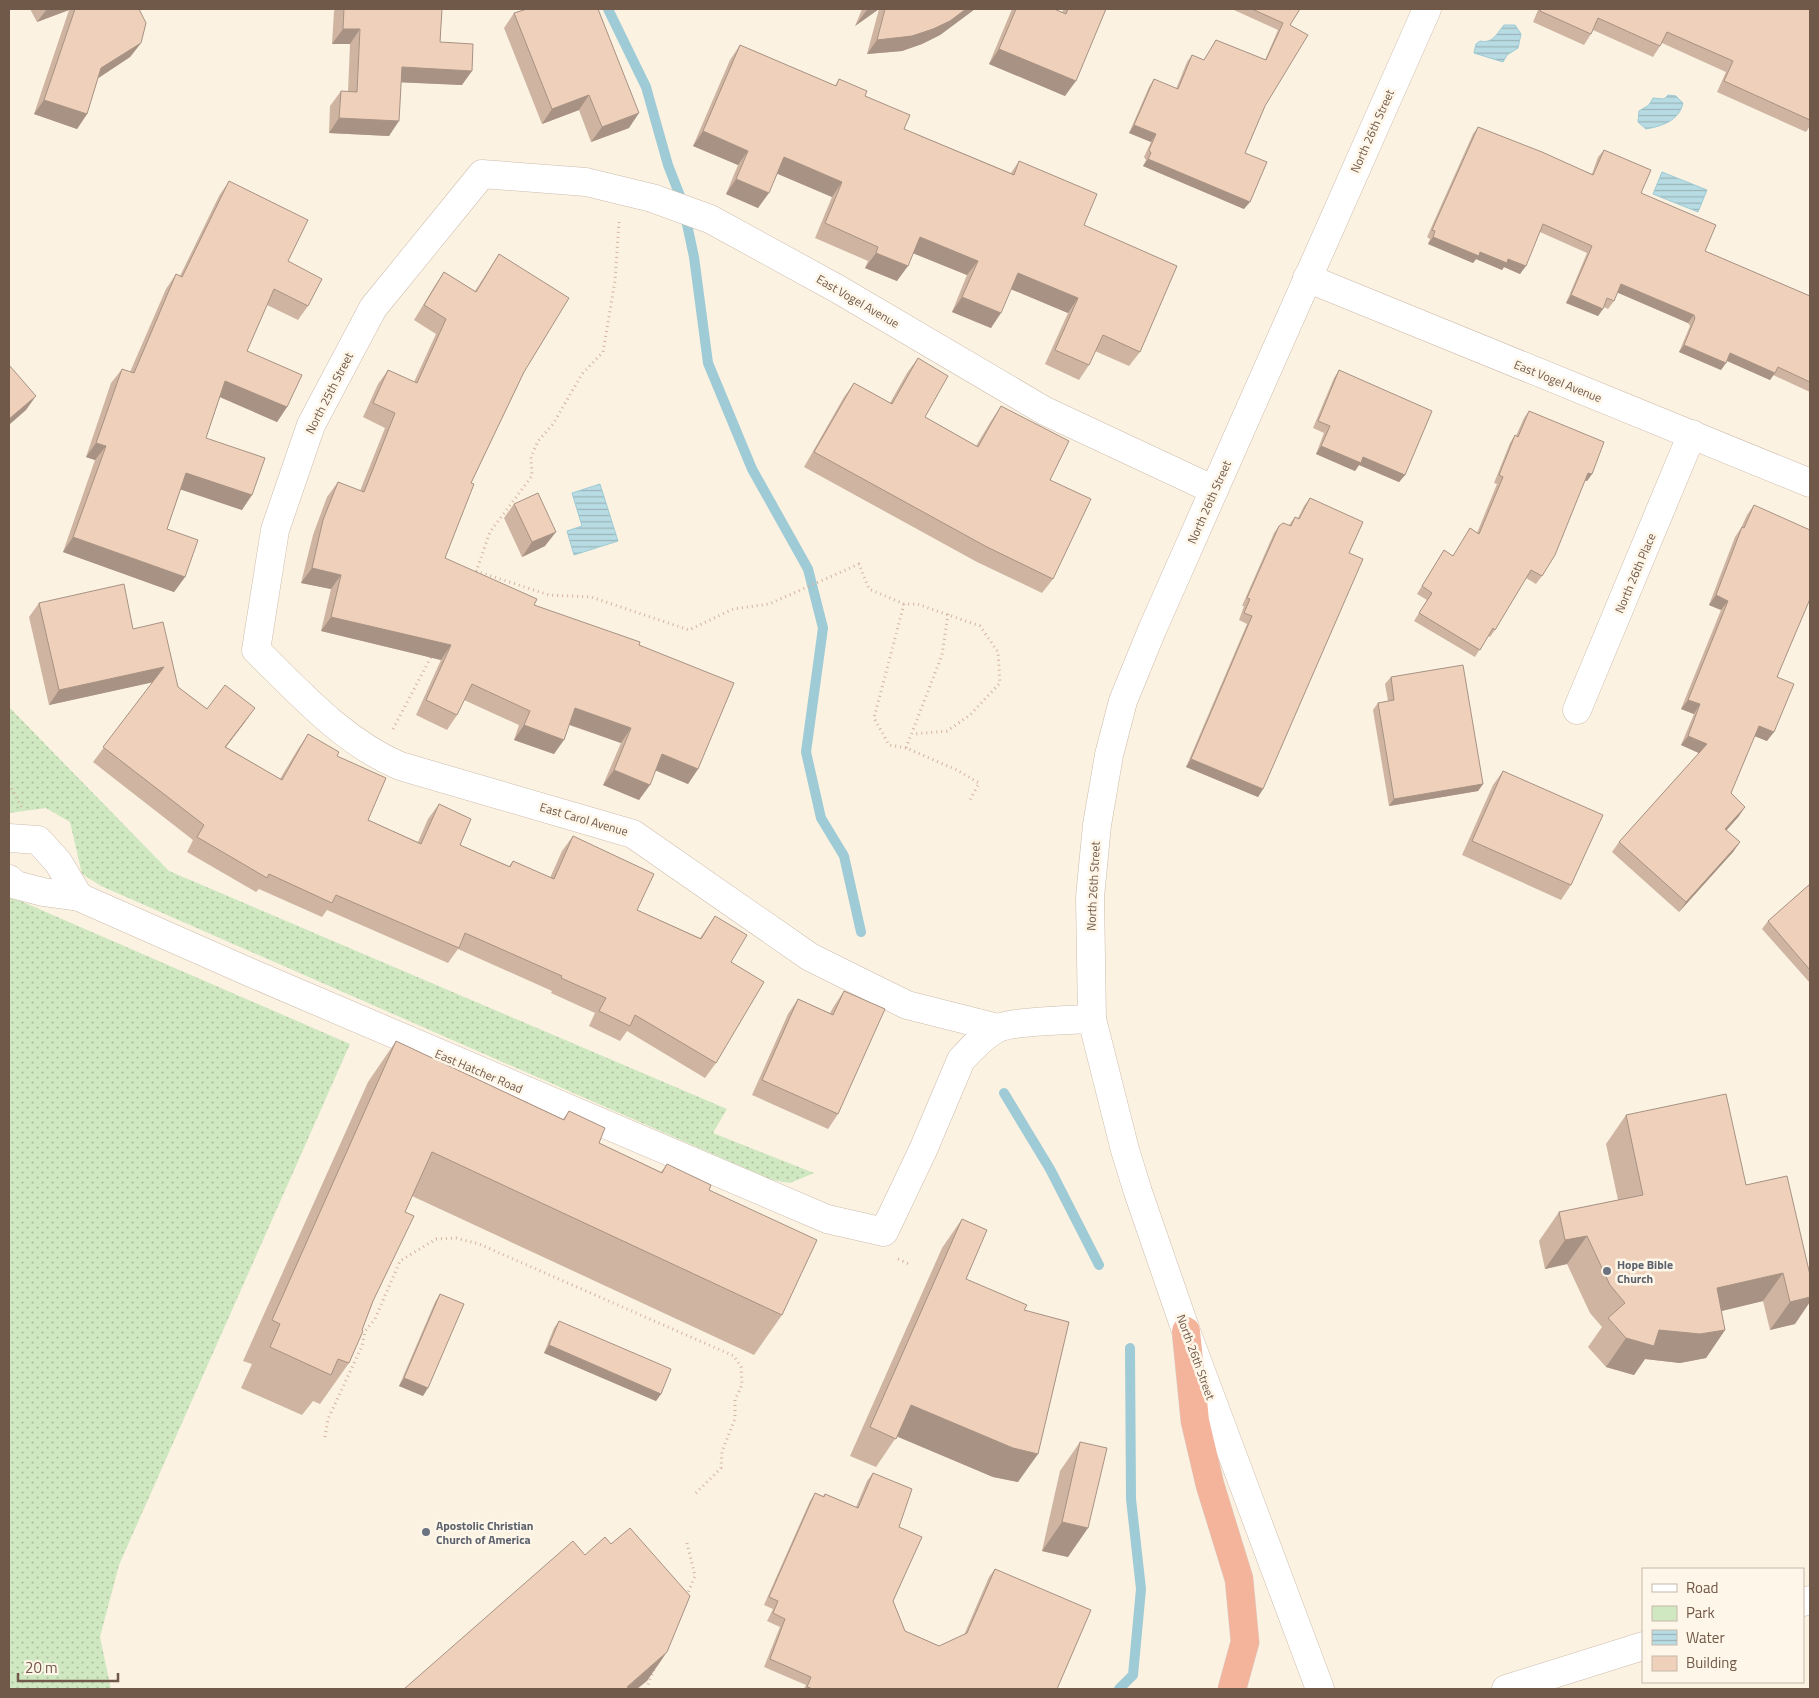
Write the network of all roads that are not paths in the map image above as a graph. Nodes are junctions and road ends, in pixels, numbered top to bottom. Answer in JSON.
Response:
{"nodes":[{"id":1,"x":1426,"y":9,"type":"edge"},
{"id":2,"x":482,"y":174,"type":"joint"},
{"id":3,"x":1307,"y":278,"type":"junction"},
{"id":4,"x":1692,"y":434,"type":"junction"},
{"id":5,"x":1810,"y":483,"type":"edge"},
{"id":6,"x":1214,"y":490,"type":"junction"},
{"id":7,"x":256,"y":650,"type":"joint"},
{"id":8,"x":1577,"y":710,"type":"dead end"},
{"id":9,"x":9,"y":838,"type":"edge"},
{"id":10,"x":9,"y":879,"type":"edge"},
{"id":11,"x":79,"y":897,"type":"junction"},
{"id":12,"x":1092,"y":1019,"type":"junction"},
{"id":13,"x":998,"y":1028,"type":"junction"},
{"id":14,"x":1186,"y":1331,"type":"junction"},
{"id":15,"x":1642,"y":1646,"type":"edge"},
{"id":16,"x":1232,"y":1689,"type":"edge"},
{"id":17,"x":1320,"y":1689,"type":"edge"},
{"id":18,"x":1506,"y":1689,"type":"edge"}],
"edges":[{"from":1,"to":3,"type":"street","name":"North 26th Street"},
{"from":2,"to":6,"type":"street","name":"East Vogel Avenue"},
{"from":2,"to":7,"type":"street","name":"North 25th Street"},
{"from":3,"to":4,"type":"street","name":"East Vogel Avenue"},
{"from":3,"to":6,"type":"street","name":"North 26th Street"},
{"from":4,"to":5,"type":"street","name":"East Vogel Avenue"},
{"from":4,"to":8,"type":"street","name":"North 26th Place"},
{"from":6,"to":12,"type":"street","name":"North 26th Street"},
{"from":7,"to":13,"type":"street","name":"East Carol Avenue"},
{"from":9,"to":11,"type":"street"},
{"from":10,"to":11,"type":"street","name":"East Hatcher Road"},
{"from":11,"to":13,"type":"street","name":"East Hatcher Road"},
{"from":12,"to":13,"type":"street"},
{"from":12,"to":14,"type":"street","name":"North 26th Street"},
{"from":14,"to":16,"type":"highway"},
{"from":14,"to":17,"type":"street","name":"North 26th Street"},
{"from":15,"to":18,"type":"street"}]}
